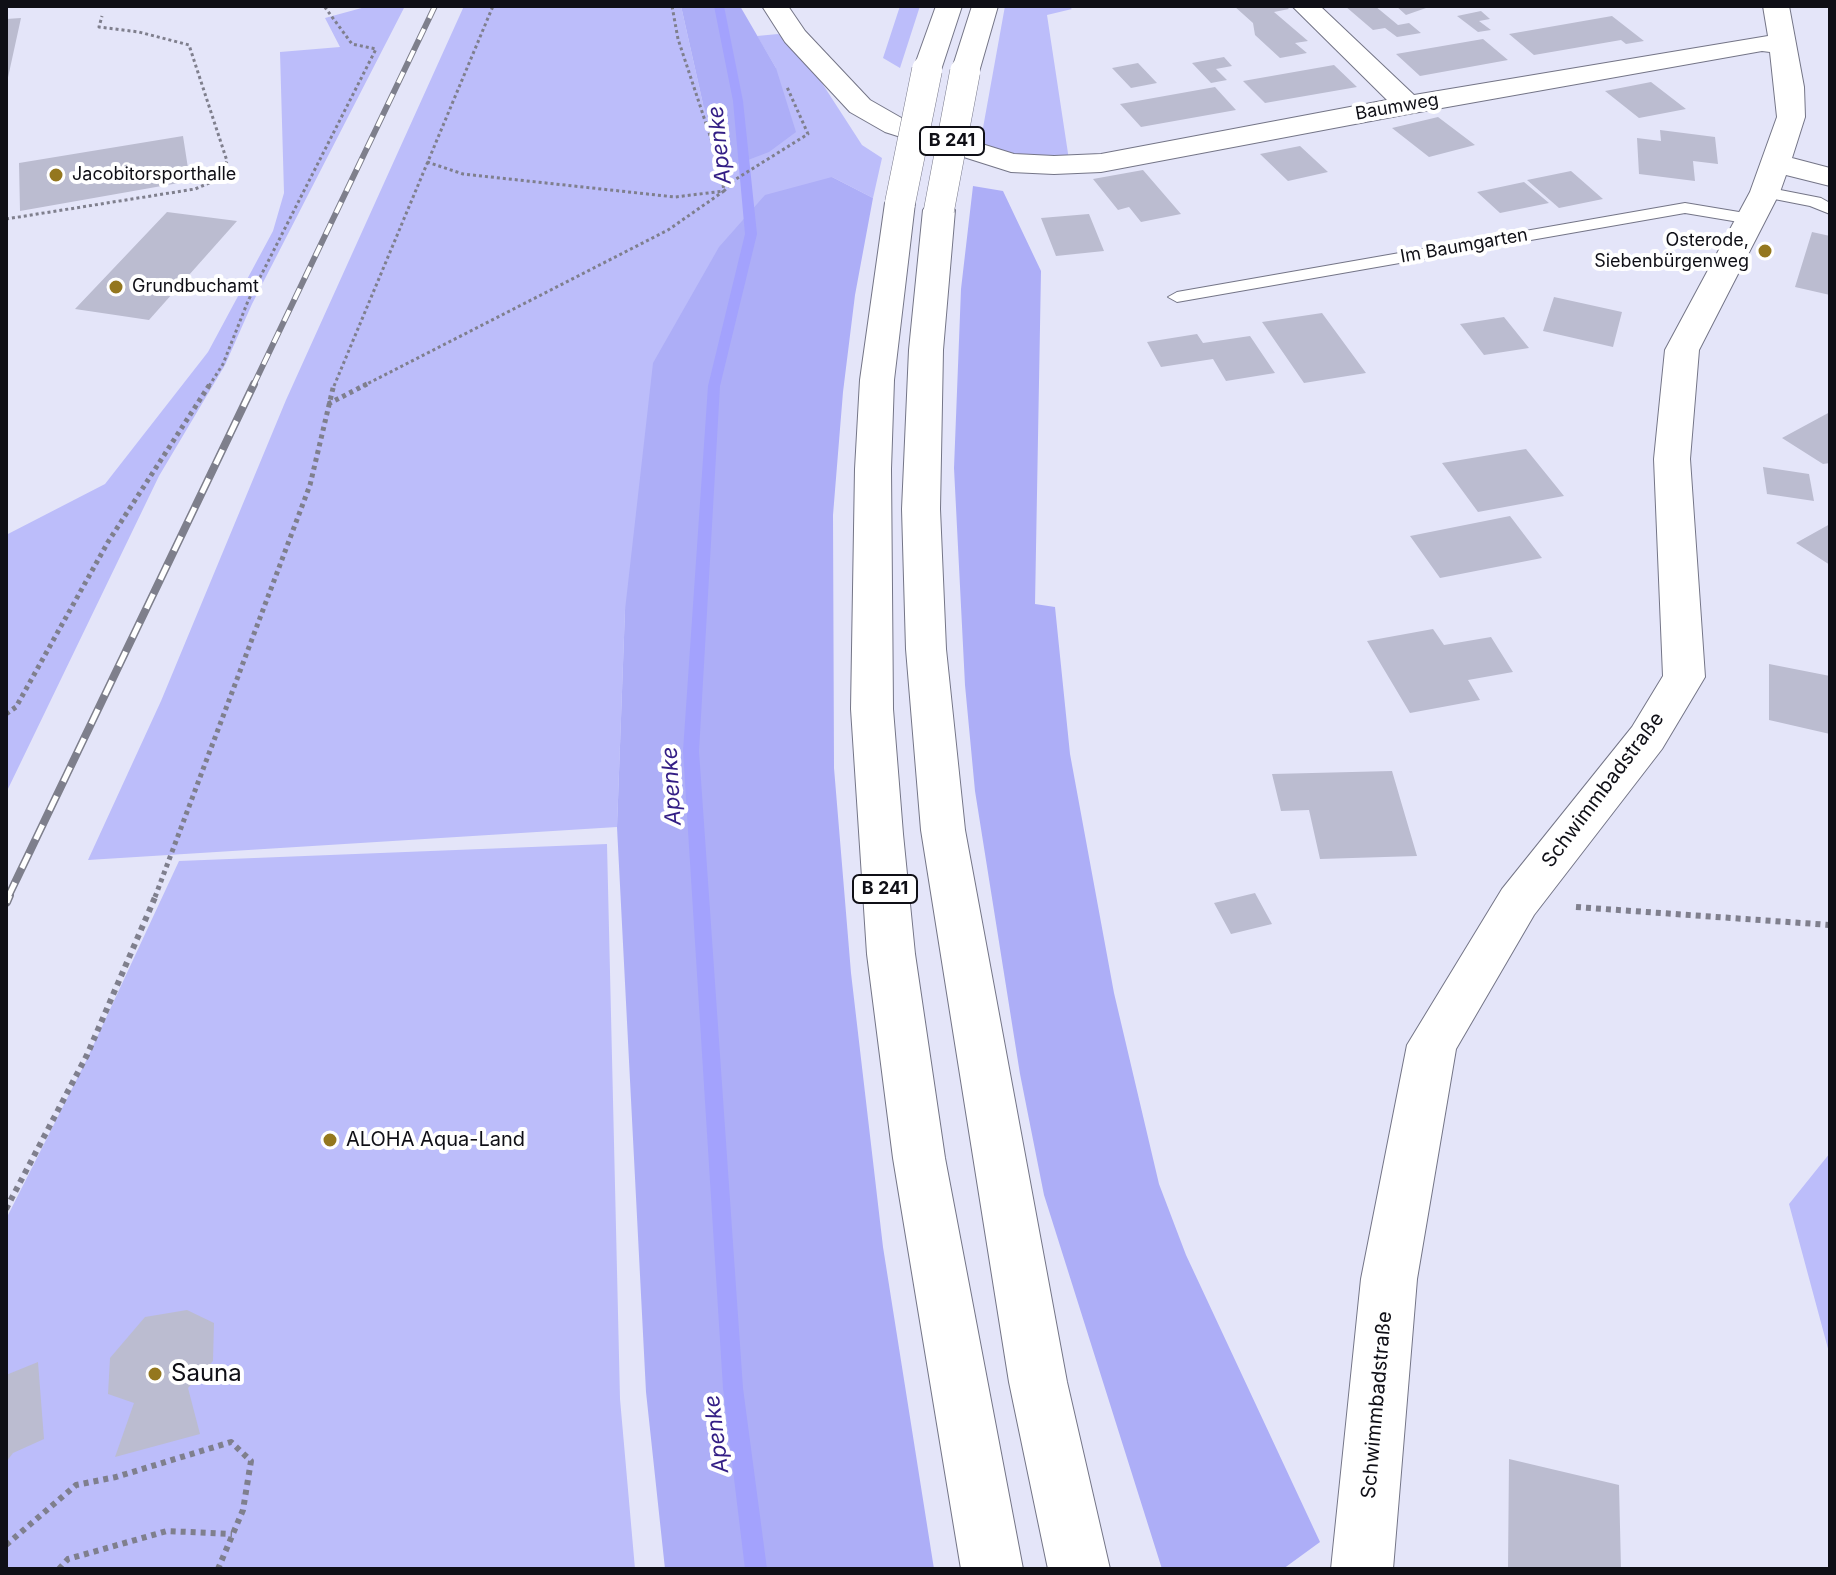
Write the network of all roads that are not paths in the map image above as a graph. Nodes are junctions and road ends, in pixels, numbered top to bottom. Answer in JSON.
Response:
{"nodes":[{"id":1,"x":775,"y":6,"type":"edge"},
{"id":2,"x":949,"y":6,"type":"edge"},
{"id":3,"x":985,"y":6,"type":"edge"},
{"id":4,"x":1305,"y":6,"type":"edge"},
{"id":5,"x":1780,"y":26,"type":"edge"},
{"id":6,"x":1408,"y":105,"type":"junction"},
{"id":7,"x":1830,"y":177,"type":"edge"},
{"id":8,"x":1764,"y":191,"type":"junction"},
{"id":9,"x":919,"y":206,"type":"junction"},
{"id":10,"x":1830,"y":209,"type":"edge"},
{"id":11,"x":1177,"y":297,"type":"dead end"},
{"id":12,"x":992,"y":1569,"type":"edge"},
{"id":13,"x":1079,"y":1569,"type":"edge"},
{"id":14,"x":1362,"y":1569,"type":"edge"}],
"edges":[{"from":1,"to":6,"type":"main road","name":"Baumweg"},
{"from":2,"to":9,"type":"main road","number":"B 241","bridge":true},
{"from":3,"to":9,"type":"main road","number":"B 241","bridge":true},
{"from":4,"to":6,"type":"main road"},
{"from":5,"to":6,"type":"main road","name":"Baumweg"},
{"from":5,"to":8,"type":"main road","name":"Schwimmbadstraße"},
{"from":7,"to":8,"type":"main road"},
{"from":8,"to":10,"type":"lane","name":"Im Baumgarten"},
{"from":8,"to":11,"type":"lane","name":"Im Baumgarten"},
{"from":8,"to":14,"type":"main road","name":"Schwimmbadstraße"},
{"from":9,"to":12,"type":"main road","number":"B 241"},
{"from":9,"to":13,"type":"main road","number":"B 241"}]}
